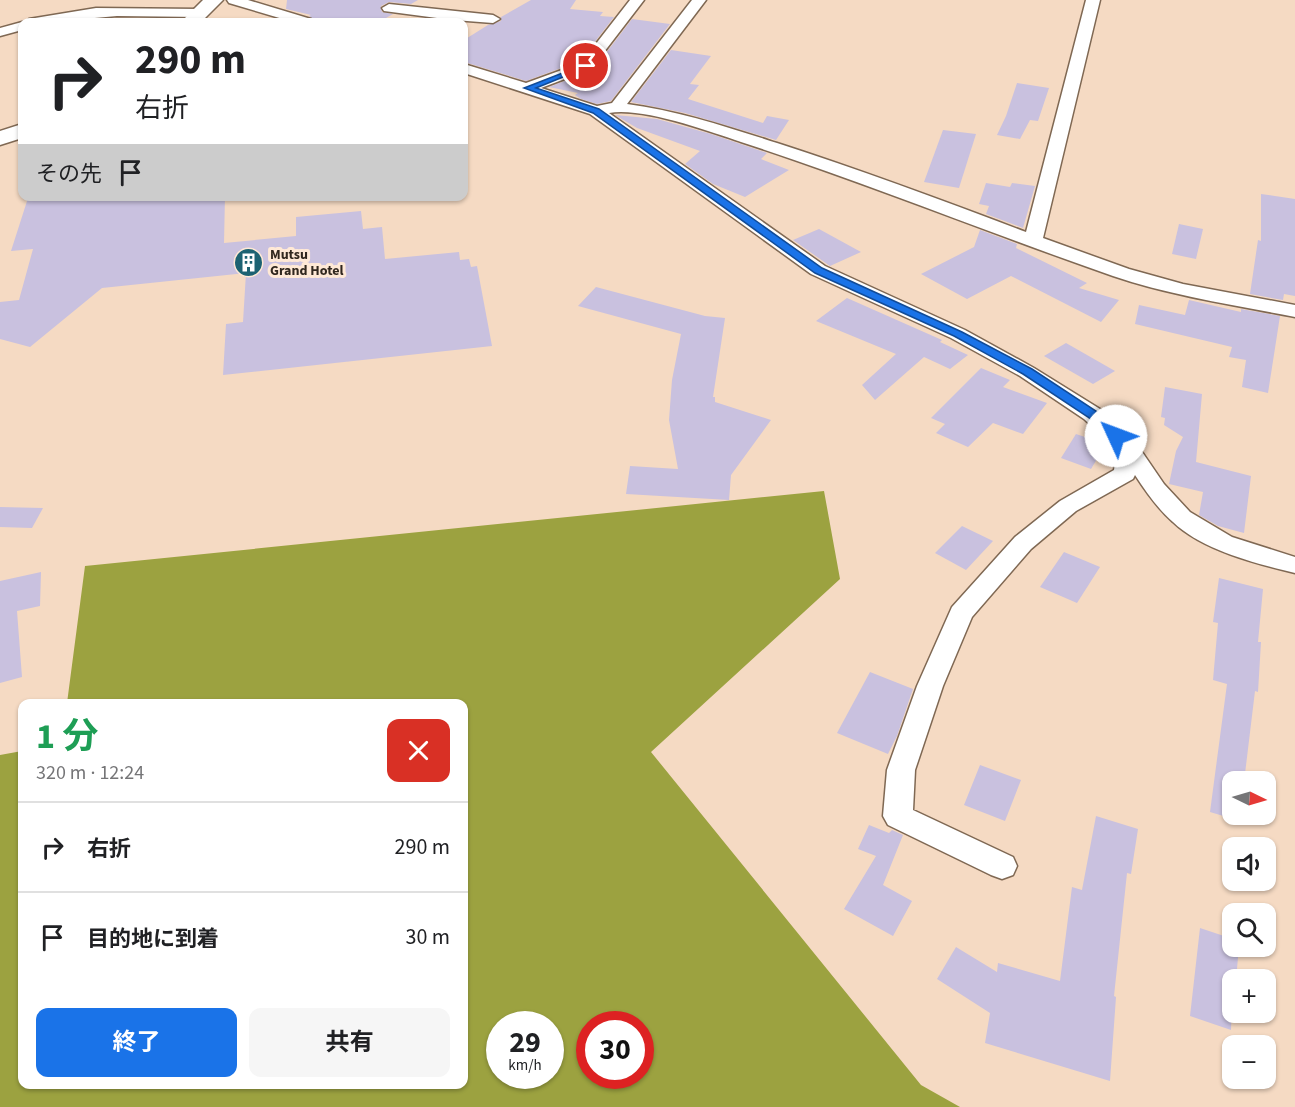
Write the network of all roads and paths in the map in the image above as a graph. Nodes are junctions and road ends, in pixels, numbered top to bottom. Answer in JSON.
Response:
{"nodes":[{"id":1,"x":214,"y":0,"type":"edge"},
{"id":2,"x":234,"y":0,"type":"edge"},
{"id":3,"x":637,"y":0,"type":"edge"},
{"id":4,"x":699,"y":0,"type":"edge"},
{"id":5,"x":1093,"y":0,"type":"edge"},
{"id":6,"x":389,"y":8,"type":"dead end"},
{"id":7,"x":49,"y":18,"type":"edge"},
{"id":8,"x":195,"y":18,"type":"edge"},
{"id":9,"x":293,"y":18,"type":"edge"},
{"id":10,"x":441,"y":18,"type":"edge"},
{"id":11,"x":468,"y":19,"type":"edge"},
{"id":12,"x":493,"y":19,"type":"dead end"},
{"id":13,"x":18,"y":27,"type":"edge"},
{"id":14,"x":0,"y":32,"type":"edge"},
{"id":15,"x":468,"y":69,"type":"edge"},
{"id":16,"x":528,"y":88,"type":"junction"},
{"id":17,"x":617,"y":107,"type":"junction"},
{"id":18,"x":596,"y":111,"type":"junction"},
{"id":19,"x":18,"y":132,"type":"edge"},
{"id":20,"x":0,"y":138,"type":"edge"},
{"id":21,"x":1034,"y":240,"type":"junction"},
{"id":22,"x":1295,"y":311,"type":"edge"},
{"id":23,"x":1128,"y":448,"type":"junction"},
{"id":24,"x":1295,"y":565,"type":"edge"},
{"id":25,"x":1002,"y":866,"type":"dead end"}],
"edges":[{"from":1,"to":8,"type":"main road"},
{"from":2,"to":9,"type":"street"},
{"from":3,"to":16,"type":"street"},
{"from":4,"to":17,"type":"street"},
{"from":5,"to":21,"type":"street"},
{"from":6,"to":10,"type":"street"},
{"from":7,"to":8,"type":"street"},
{"from":11,"to":12,"type":"street"},
{"from":13,"to":14,"type":"street"},
{"from":15,"to":16,"type":"street"},
{"from":16,"to":18,"type":"street"},
{"from":17,"to":18,"type":"street"},
{"from":17,"to":21,"type":"street"},
{"from":18,"to":23,"type":"street"},
{"from":19,"to":20,"type":"main road"},
{"from":21,"to":22,"type":"street"},
{"from":23,"to":24,"type":"street"},
{"from":23,"to":25,"type":"street"}]}
